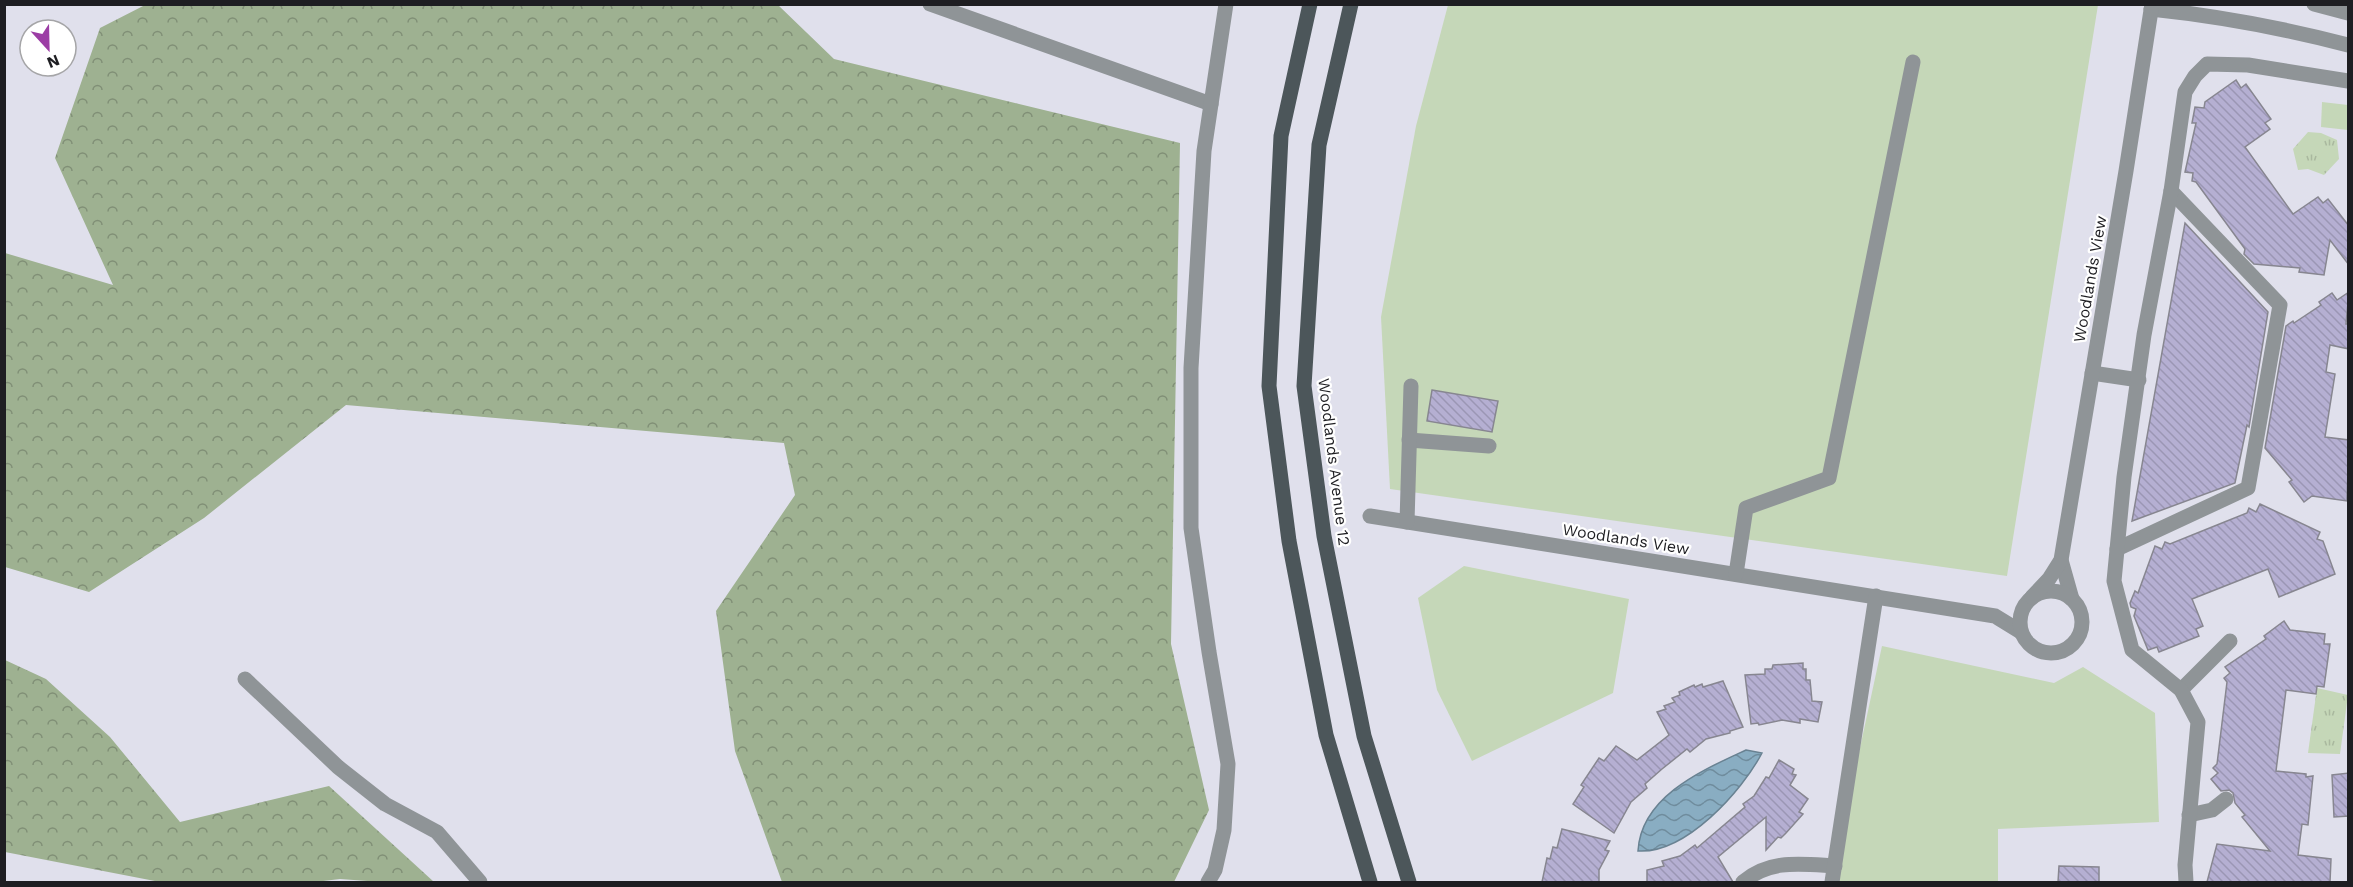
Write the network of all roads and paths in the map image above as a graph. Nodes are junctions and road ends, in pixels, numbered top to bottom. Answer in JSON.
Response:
{"nodes":[{"id":1,"x":930,"y":4,"type":"edge"},
{"id":2,"x":1226,"y":4,"type":"edge"},
{"id":3,"x":1310,"y":4,"type":"edge"},
{"id":4,"x":1351,"y":4,"type":"edge"},
{"id":5,"x":2314,"y":4,"type":"edge"},
{"id":6,"x":2152,"y":7,"type":"edge"},
{"id":7,"x":2349,"y":13,"type":"edge"},
{"id":8,"x":2349,"y":45,"type":"edge"},
{"id":9,"x":1913,"y":62,"type":"dead end"},
{"id":10,"x":2349,"y":81,"type":"edge"},
{"id":11,"x":1211,"y":104,"type":"junction"},
{"id":12,"x":2171,"y":191,"type":"junction"},
{"id":13,"x":2092,"y":373,"type":"junction"},
{"id":14,"x":2139,"y":380,"type":"junction"},
{"id":15,"x":1411,"y":386,"type":"dead end"},
{"id":16,"x":1409,"y":440,"type":"junction"},
{"id":17,"x":1488,"y":446,"type":"dead end"},
{"id":18,"x":1370,"y":516,"type":"dead end"},
{"id":19,"x":1407,"y":522,"type":"junction"},
{"id":20,"x":2117,"y":549,"type":"junction"},
{"id":21,"x":2061,"y":560,"type":"junction"},
{"id":22,"x":1736,"y":574,"type":"junction"},
{"id":23,"x":1876,"y":596,"type":"junction"},
{"id":24,"x":2072,"y":599,"type":"junction"},
{"id":25,"x":2027,"y":602,"type":"junction"},
{"id":26,"x":1995,"y":616,"type":"junction"},
{"id":27,"x":2021,"y":632,"type":"junction"},
{"id":28,"x":2230,"y":641,"type":"dead end"},
{"id":29,"x":245,"y":679,"type":"dead end"},
{"id":30,"x":2181,"y":690,"type":"junction"},
{"id":31,"x":2226,"y":799,"type":"dead end"},
{"id":32,"x":2189,"y":815,"type":"junction"},
{"id":33,"x":1835,"y":866,"type":"junction"},
{"id":34,"x":480,"y":882,"type":"edge"},
{"id":35,"x":1208,"y":882,"type":"edge"},
{"id":36,"x":1370,"y":882,"type":"edge"},
{"id":37,"x":1410,"y":882,"type":"edge"},
{"id":38,"x":1743,"y":882,"type":"edge"},
{"id":39,"x":1832,"y":882,"type":"edge"},
{"id":40,"x":2186,"y":882,"type":"edge"}],
"edges":[{"from":1,"to":11,"type":"street"},
{"from":2,"to":11,"type":"street"},
{"from":3,"to":36,"type":"main road"},
{"from":4,"to":37,"type":"main road","name":"Woodlands Avenue 12"},
{"from":5,"to":7,"type":"street"},
{"from":6,"to":8,"type":"street"},
{"from":6,"to":13,"type":"street","name":"Woodlands View"},
{"from":9,"to":22,"type":"street"},
{"from":10,"to":12,"type":"street"},
{"from":11,"to":35,"type":"street"},
{"from":12,"to":14,"type":"street"},
{"from":12,"to":20,"type":"street"},
{"from":13,"to":14,"type":"street"},
{"from":13,"to":21,"type":"street","name":"Woodlands View"},
{"from":14,"to":20,"type":"street"},
{"from":15,"to":16,"type":"street"},
{"from":16,"to":17,"type":"street"},
{"from":16,"to":19,"type":"street"},
{"from":18,"to":19,"type":"street","name":"Woodlands View"},
{"from":19,"to":22,"type":"street","name":"Woodlands View"},
{"from":20,"to":30,"type":"street"},
{"from":21,"to":24,"type":"street","name":"Woodlands View"},
{"from":21,"to":25,"type":"street","name":"Woodlands View"},
{"from":22,"to":23,"type":"street","name":"Woodlands View"},
{"from":23,"to":26,"type":"street","name":"Woodlands View"},
{"from":23,"to":33,"type":"street"},
{"from":24,"to":25,"type":"street","name":"Woodlands View"},
{"from":24,"to":27,"type":"street","name":"Woodlands View"},
{"from":25,"to":26,"type":"street","name":"Woodlands View"},
{"from":25,"to":27,"type":"street"},
{"from":26,"to":27,"type":"street","name":"Woodlands View"},
{"from":28,"to":30,"type":"street"},
{"from":29,"to":34,"type":"street"},
{"from":30,"to":32,"type":"street"},
{"from":31,"to":32,"type":"street"},
{"from":32,"to":40,"type":"street"},
{"from":33,"to":38,"type":"street"},
{"from":33,"to":39,"type":"street"}]}
